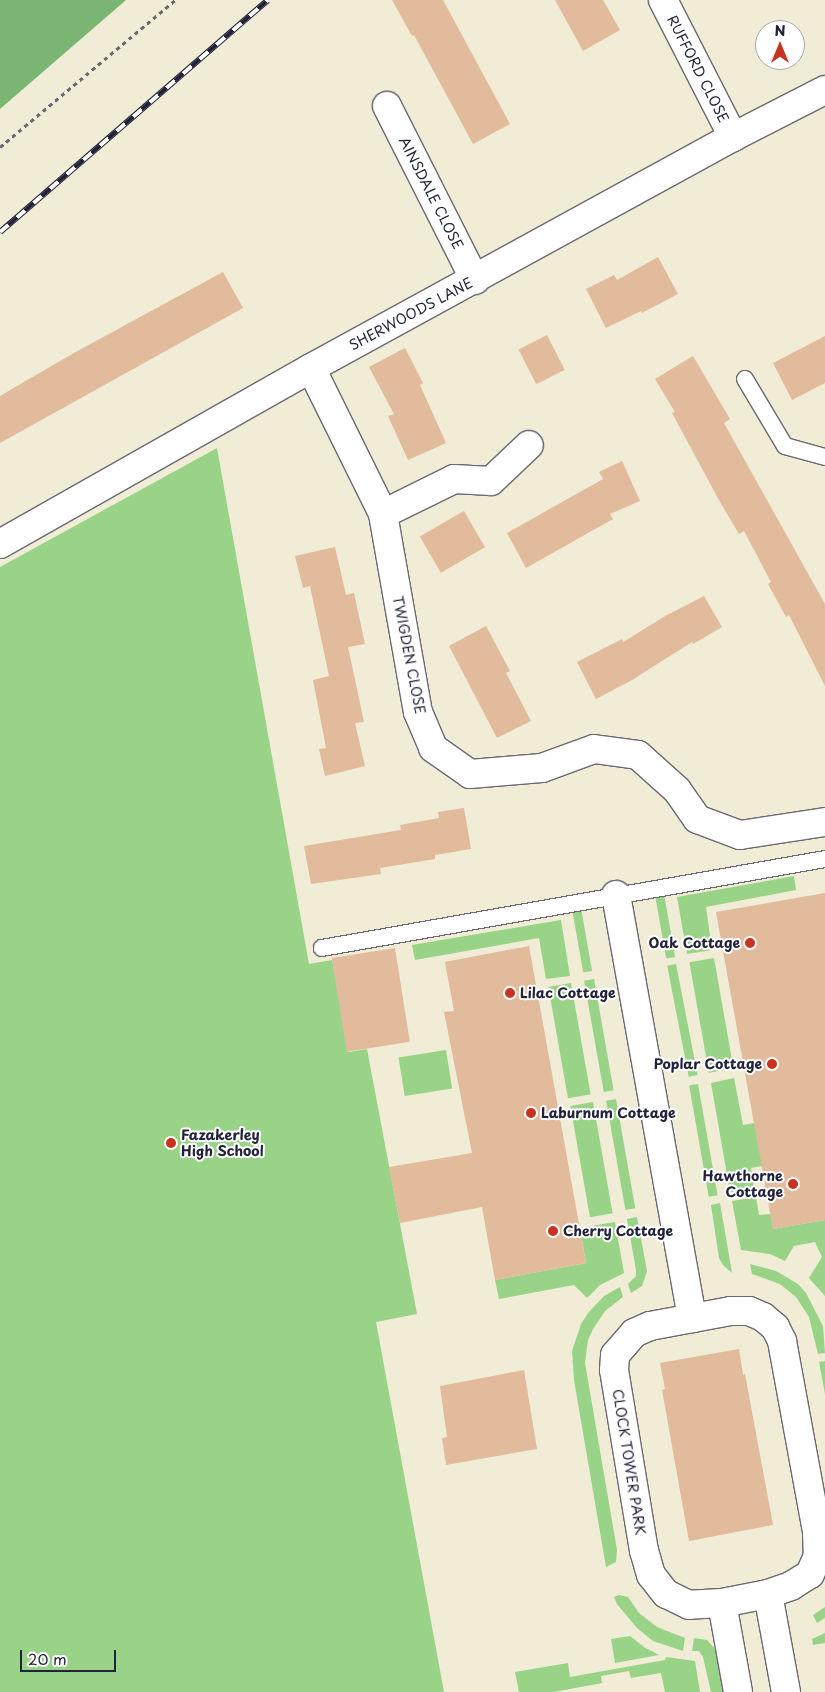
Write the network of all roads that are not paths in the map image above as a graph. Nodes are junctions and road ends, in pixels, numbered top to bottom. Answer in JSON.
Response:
{"nodes":[{"id":1,"x":663,"y":0,"type":"edge"},
{"id":2,"x":825,"y":90,"type":"edge"},
{"id":3,"x":386,"y":106,"type":"dead end"},
{"id":4,"x":733,"y":137,"type":"junction"},
{"id":5,"x":475,"y":280,"type":"junction"},
{"id":6,"x":311,"y":368,"type":"junction"},
{"id":7,"x":745,"y":378,"type":"dead end"},
{"id":8,"x":529,"y":445,"type":"dead end"},
{"id":9,"x":825,"y":457,"type":"edge"},
{"id":10,"x":383,"y":514,"type":"junction"},
{"id":11,"x":0,"y":544,"type":"edge"},
{"id":12,"x":825,"y":822,"type":"edge"},
{"id":13,"x":825,"y":859,"type":"edge"},
{"id":14,"x":616,"y":895,"type":"junction"},
{"id":15,"x":322,"y":948,"type":"dead end"},
{"id":16,"x":692,"y":1318,"type":"junction"},
{"id":17,"x":768,"y":1594,"type":"junction"},
{"id":18,"x":722,"y":1603,"type":"junction"},
{"id":19,"x":738,"y":1692,"type":"edge"},
{"id":20,"x":786,"y":1692,"type":"edge"}],
"edges":[{"from":1,"to":4,"type":"street","name":"RUFFORD CLOSE"},
{"from":2,"to":4,"type":"street","name":"SHERWOODS LANE"},
{"from":3,"to":5,"type":"street","name":"AINSDALE CLOSE"},
{"from":4,"to":5,"type":"street","name":"SHERWOODS LANE"},
{"from":5,"to":6,"type":"street","name":"SHERWOODS LANE"},
{"from":6,"to":10,"type":"street","name":"TWIGDEN CLOSE"},
{"from":6,"to":11,"type":"street","name":"SHERWOODS LANE"},
{"from":7,"to":9,"type":"lane"},
{"from":8,"to":10,"type":"street"},
{"from":10,"to":12,"type":"street","name":"TWIGDEN CLOSE"},
{"from":13,"to":14,"type":"lane"},
{"from":14,"to":15,"type":"lane"},
{"from":14,"to":16,"type":"street"},
{"from":16,"to":17,"type":"street","name":"CLOCK TOWER PARK"},
{"from":16,"to":18,"type":"street","name":"CLOCK TOWER PARK"},
{"from":17,"to":18,"type":"street","name":"CLOCK TOWER PARK"},
{"from":17,"to":20,"type":"street"},
{"from":18,"to":19,"type":"street"}]}
